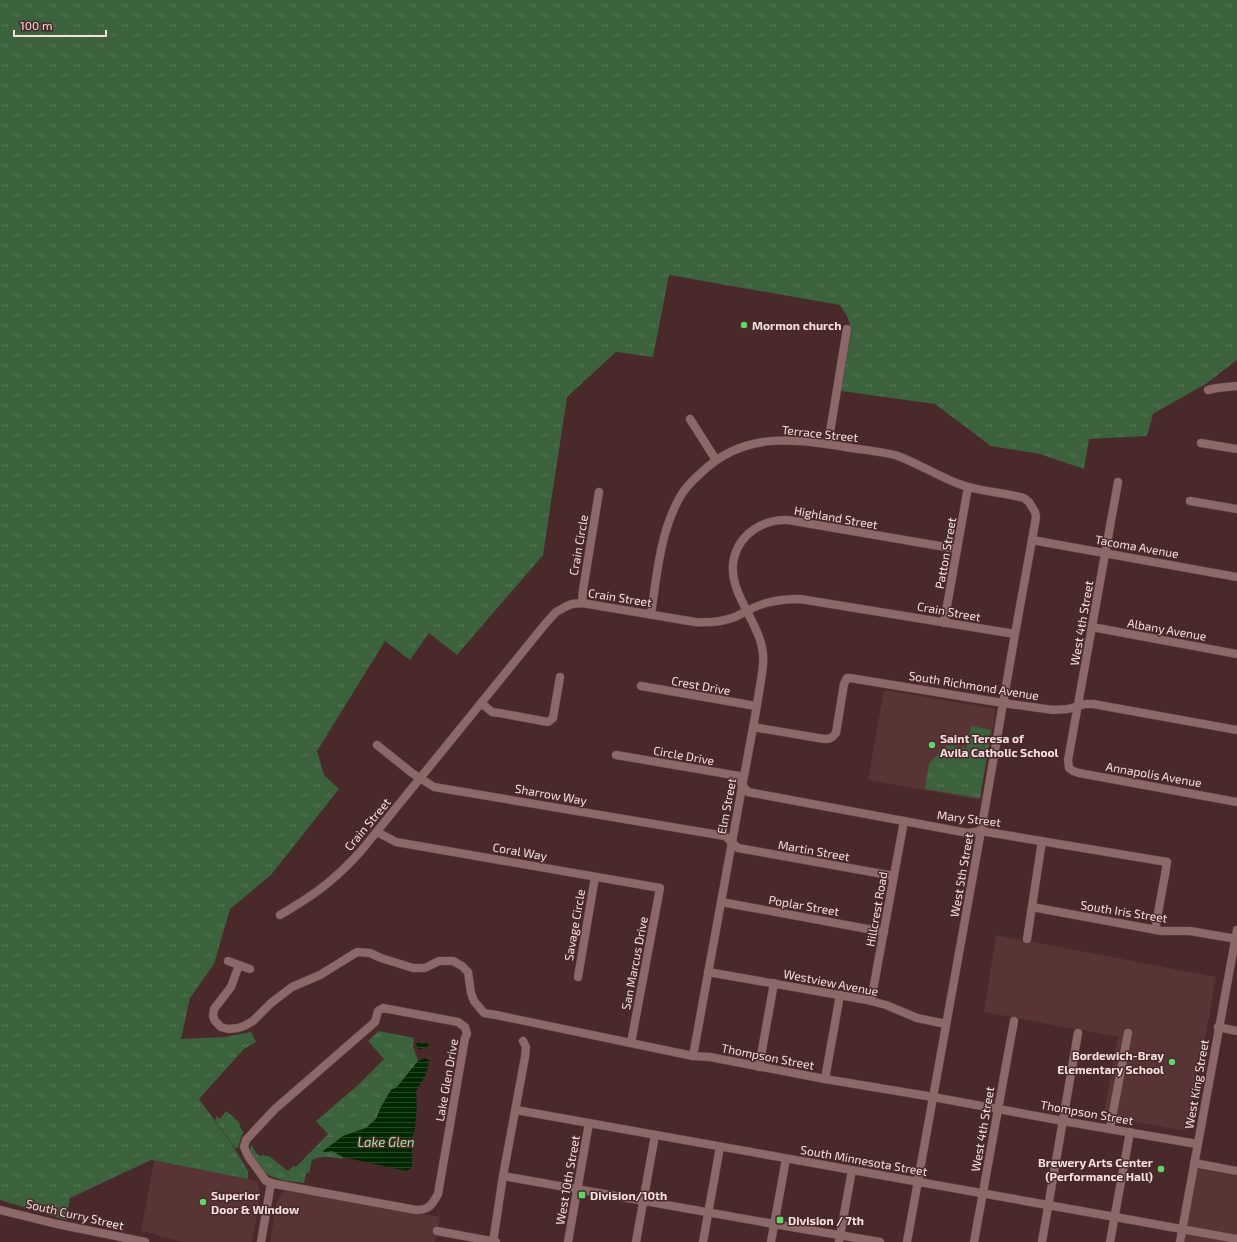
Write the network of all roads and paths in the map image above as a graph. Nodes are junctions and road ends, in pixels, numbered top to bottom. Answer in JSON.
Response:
{"nodes":[{"id":1,"x":847,"y":329,"type":"dead end"},
{"id":2,"x":1237,"y":386,"type":"edge"},
{"id":3,"x":1208,"y":390,"type":"dead end"},
{"id":4,"x":690,"y":420,"type":"dead end"},
{"id":5,"x":1201,"y":443,"type":"dead end"},
{"id":6,"x":828,"y":444,"type":"junction"},
{"id":7,"x":1237,"y":449,"type":"edge"},
{"id":8,"x":716,"y":460,"type":"junction"},
{"id":9,"x":1118,"y":482,"type":"dead end"},
{"id":10,"x":968,"y":487,"type":"junction"},
{"id":11,"x":599,"y":492,"type":"dead end"},
{"id":12,"x":1190,"y":501,"type":"dead end"},
{"id":13,"x":1237,"y":509,"type":"edge"},
{"id":14,"x":1035,"y":512,"type":"joint"},
{"id":15,"x":1032,"y":540,"type":"junction"},
{"id":16,"x":958,"y":549,"type":"junction"},
{"id":17,"x":1105,"y":552,"type":"junction"},
{"id":18,"x":733,"y":565,"type":"joint"},
{"id":19,"x":1237,"y":577,"type":"edge"},
{"id":20,"x":582,"y":603,"type":"junction"},
{"id":21,"x":747,"y":610,"type":"junction"},
{"id":22,"x":651,"y":614,"type":"junction"},
{"id":23,"x":944,"y":623,"type":"junction"},
{"id":24,"x":1092,"y":627,"type":"junction"},
{"id":25,"x":1015,"y":634,"type":"junction"},
{"id":26,"x":1237,"y":654,"type":"edge"},
{"id":27,"x":560,"y":677,"type":"dead end"},
{"id":28,"x":641,"y":686,"type":"dead end"},
{"id":29,"x":481,"y":703,"type":"junction"},
{"id":30,"x":1003,"y":703,"type":"junction"},
{"id":31,"x":756,"y":706,"type":"junction"},
{"id":32,"x":1078,"y":706,"type":"junction"},
{"id":33,"x":753,"y":727,"type":"junction"},
{"id":34,"x":1237,"y":730,"type":"edge"},
{"id":35,"x":377,"y":745,"type":"dead end"},
{"id":36,"x":616,"y":755,"type":"dead end"},
{"id":37,"x":1069,"y":768,"type":"joint"},
{"id":38,"x":420,"y":778,"type":"junction"},
{"id":39,"x":742,"y":784,"type":"junction"},
{"id":40,"x":1237,"y":802,"type":"edge"},
{"id":41,"x":904,"y":821,"type":"junction"},
{"id":42,"x":981,"y":831,"type":"junction"},
{"id":43,"x":377,"y":832,"type":"junction"},
{"id":44,"x":1042,"y":841,"type":"junction"},
{"id":45,"x":732,"y":843,"type":"junction"},
{"id":46,"x":894,"y":876,"type":"junction"},
{"id":47,"x":595,"y":877,"type":"junction"},
{"id":48,"x":660,"y":888,"type":"joint"},
{"id":49,"x":721,"y":902,"type":"junction"},
{"id":50,"x":1032,"y":907,"type":"junction"},
{"id":51,"x":280,"y":915,"type":"dead end"},
{"id":52,"x":1155,"y":930,"type":"junction"},
{"id":53,"x":1237,"y":930,"type":"edge"},
{"id":54,"x":884,"y":932,"type":"junction"},
{"id":55,"x":1027,"y":939,"type":"dead end"},
{"id":56,"x":1236,"y":939,"type":"edge"},
{"id":57,"x":228,"y":961,"type":"dead end"},
{"id":58,"x":239,"y":965,"type":"junction"},
{"id":59,"x":250,"y":969,"type":"dead end"},
{"id":60,"x":708,"y":972,"type":"junction"},
{"id":61,"x":578,"y":977,"type":"dead end"},
{"id":62,"x":774,"y":983,"type":"junction"},
{"id":63,"x":840,"y":995,"type":"junction"},
{"id":64,"x":871,"y":1001,"type":"junction"},
{"id":65,"x":1014,"y":1021,"type":"dead end"},
{"id":66,"x":946,"y":1024,"type":"junction"},
{"id":67,"x":1218,"y":1027,"type":"junction"},
{"id":68,"x":1237,"y":1031,"type":"edge"},
{"id":69,"x":1078,"y":1033,"type":"dead end"},
{"id":70,"x":1128,"y":1034,"type":"dead end"},
{"id":71,"x":522,"y":1041,"type":"dead end"},
{"id":72,"x":631,"y":1043,"type":"junction"},
{"id":73,"x":693,"y":1056,"type":"junction"},
{"id":74,"x":759,"y":1066,"type":"junction"},
{"id":75,"x":825,"y":1079,"type":"junction"},
{"id":76,"x":933,"y":1097,"type":"junction"},
{"id":77,"x":998,"y":1109,"type":"junction"},
{"id":78,"x":516,"y":1110,"type":"junction"},
{"id":79,"x":1063,"y":1121,"type":"junction"},
{"id":80,"x":589,"y":1123,"type":"junction"},
{"id":81,"x":1110,"y":1128,"type":"junction"},
{"id":82,"x":1130,"y":1132,"type":"junction"},
{"id":83,"x":655,"y":1135,"type":"junction"},
{"id":84,"x":1198,"y":1144,"type":"junction"},
{"id":85,"x":720,"y":1147,"type":"junction"},
{"id":86,"x":786,"y":1159,"type":"junction"},
{"id":87,"x":1194,"y":1163,"type":"junction"},
{"id":88,"x":852,"y":1170,"type":"junction"},
{"id":89,"x":1237,"y":1171,"type":"edge"},
{"id":90,"x":503,"y":1176,"type":"junction"},
{"id":91,"x":918,"y":1182,"type":"junction"},
{"id":92,"x":271,"y":1183,"type":"junction"},
{"id":93,"x":578,"y":1189,"type":"junction"},
{"id":94,"x":983,"y":1193,"type":"junction"},
{"id":95,"x":643,"y":1201,"type":"junction"},
{"id":96,"x":1048,"y":1205,"type":"junction"},
{"id":97,"x":0,"y":1210,"type":"edge"},
{"id":98,"x":709,"y":1212,"type":"junction"},
{"id":99,"x":1115,"y":1217,"type":"junction"},
{"id":100,"x":774,"y":1224,"type":"junction"},
{"id":101,"x":1182,"y":1229,"type":"junction"},
{"id":102,"x":436,"y":1231,"type":"dead end"},
{"id":103,"x":840,"y":1238,"type":"edge"},
{"id":104,"x":1237,"y":1240,"type":"edge"},
{"id":105,"x":146,"y":1242,"type":"edge"},
{"id":106,"x":261,"y":1242,"type":"edge"},
{"id":107,"x":495,"y":1242,"type":"edge"},
{"id":108,"x":568,"y":1242,"type":"edge"},
{"id":109,"x":636,"y":1242,"type":"edge"},
{"id":110,"x":703,"y":1242,"type":"edge"},
{"id":111,"x":771,"y":1242,"type":"edge"},
{"id":112,"x":880,"y":1242,"type":"edge"},
{"id":113,"x":907,"y":1242,"type":"edge"},
{"id":114,"x":974,"y":1242,"type":"edge"},
{"id":115,"x":1042,"y":1242,"type":"edge"},
{"id":116,"x":1110,"y":1242,"type":"edge"},
{"id":117,"x":1180,"y":1242,"type":"edge"}],
"edges":[{"from":1,"to":6,"type":"street"},
{"from":2,"to":3,"type":"street"},
{"from":4,"to":8,"type":"street"},
{"from":5,"to":7,"type":"street"},
{"from":6,"to":8,"type":"street","name":"Terrace Street"},
{"from":6,"to":10,"type":"street","name":"Terrace Street"},
{"from":8,"to":22,"type":"street","name":"Terrace Street"},
{"from":9,"to":17,"type":"street","name":"West 4th Street"},
{"from":10,"to":14,"type":"street","name":"Terrace Street"},
{"from":10,"to":16,"type":"street","name":"Patton Street"},
{"from":11,"to":20,"type":"street","name":"Crain Circle"},
{"from":12,"to":13,"type":"street"},
{"from":14,"to":15,"type":"street","name":"West 5th Street"},
{"from":15,"to":17,"type":"street","name":"Tacoma Avenue"},
{"from":15,"to":25,"type":"street","name":"West 5th Street"},
{"from":16,"to":18,"type":"street","name":"Highland Street"},
{"from":16,"to":23,"type":"street","name":"Patton Street"},
{"from":17,"to":19,"type":"street","name":"Tacoma Avenue"},
{"from":17,"to":24,"type":"street","name":"West 4th Street"},
{"from":18,"to":21,"type":"street","name":"Elm Street"},
{"from":20,"to":22,"type":"street","name":"Crain Street"},
{"from":20,"to":29,"type":"street","name":"Crain Street"},
{"from":21,"to":22,"type":"street","name":"Crain Street"},
{"from":21,"to":23,"type":"street","name":"Crain Street"},
{"from":21,"to":31,"type":"street","name":"Elm Street"},
{"from":23,"to":25,"type":"street","name":"Crain Street"},
{"from":24,"to":26,"type":"street","name":"Albany Avenue"},
{"from":24,"to":32,"type":"street","name":"West 4th Street"},
{"from":25,"to":30,"type":"street","name":"West 5th Street"},
{"from":27,"to":29,"type":"street"},
{"from":28,"to":31,"type":"street","name":"Crest Drive"},
{"from":29,"to":38,"type":"street","name":"Crain Street"},
{"from":30,"to":32,"type":"street","name":"South Richmond Avenue"},
{"from":30,"to":33,"type":"street","name":"South Richmond Avenue"},
{"from":30,"to":42,"type":"street","name":"West 5th Street"},
{"from":31,"to":33,"type":"street","name":"Elm Street"},
{"from":32,"to":34,"type":"street","name":"South Richmond Avenue"},
{"from":32,"to":37,"type":"street","name":"West 4th Street"},
{"from":33,"to":39,"type":"street","name":"Elm Street"},
{"from":35,"to":38,"type":"street","name":"Sharrow Way"},
{"from":36,"to":39,"type":"street","name":"Circle Drive"},
{"from":37,"to":40,"type":"street","name":"Annapolis Avenue"},
{"from":38,"to":43,"type":"street","name":"Crain Street"},
{"from":38,"to":45,"type":"street","name":"Sharrow Way"},
{"from":39,"to":41,"type":"street","name":"Mary Street"},
{"from":39,"to":45,"type":"street","name":"Elm Street"},
{"from":41,"to":42,"type":"street","name":"Mary Street"},
{"from":41,"to":46,"type":"street","name":"Hillcrest Road"},
{"from":42,"to":44,"type":"street","name":"Mary Street"},
{"from":42,"to":66,"type":"street","name":"West 5th Street"},
{"from":43,"to":47,"type":"street","name":"Coral Way"},
{"from":43,"to":51,"type":"street","name":"Crain Street"},
{"from":44,"to":50,"type":"street"},
{"from":44,"to":52,"type":"street","name":"Mary Street"},
{"from":45,"to":46,"type":"street","name":"Martin Street"},
{"from":45,"to":49,"type":"street","name":"Elm Street"},
{"from":46,"to":54,"type":"street","name":"Hillcrest Road"},
{"from":47,"to":48,"type":"street","name":"Coral Way"},
{"from":47,"to":61,"type":"street","name":"Savage Circle"},
{"from":48,"to":72,"type":"street","name":"San Marcus Drive"},
{"from":49,"to":54,"type":"street","name":"Poplar Street"},
{"from":49,"to":60,"type":"street","name":"Elm Street"},
{"from":50,"to":52,"type":"street","name":"South Iris Street"},
{"from":50,"to":55,"type":"street"},
{"from":52,"to":56,"type":"street","name":"South Iris Street"},
{"from":53,"to":56,"type":"street","name":"West King Street"},
{"from":54,"to":64,"type":"street","name":"Hillcrest Road"},
{"from":56,"to":67,"type":"street","name":"West King Street"},
{"from":57,"to":58,"type":"street"},
{"from":58,"to":59,"type":"street"},
{"from":58,"to":72,"type":"street","name":"Thompson Street"},
{"from":60,"to":62,"type":"street","name":"Westview Avenue"},
{"from":60,"to":73,"type":"street","name":"Elm Street"},
{"from":62,"to":63,"type":"street","name":"Westview Avenue"},
{"from":62,"to":74,"type":"street"},
{"from":63,"to":64,"type":"street","name":"Westview Avenue"},
{"from":63,"to":75,"type":"street"},
{"from":64,"to":66,"type":"street","name":"Westview Avenue"},
{"from":65,"to":77,"type":"street","name":"West 4th Street"},
{"from":66,"to":76,"type":"street","name":"West 5th Street"},
{"from":67,"to":68,"type":"street"},
{"from":67,"to":84,"type":"street","name":"West King Street"},
{"from":69,"to":79,"type":"street"},
{"from":70,"to":81,"type":"street"},
{"from":71,"to":78,"type":"street"},
{"from":72,"to":73,"type":"street","name":"Thompson Street"},
{"from":73,"to":74,"type":"street","name":"Thompson Street"},
{"from":74,"to":75,"type":"street","name":"Thompson Street"},
{"from":75,"to":76,"type":"street","name":"Thompson Street"},
{"from":76,"to":77,"type":"street","name":"Thompson Street"},
{"from":76,"to":91,"type":"street","name":"West 5th Street"},
{"from":77,"to":79,"type":"street","name":"Thompson Street"},
{"from":77,"to":94,"type":"street","name":"West 4th Street"},
{"from":78,"to":80,"type":"street","name":"South Minnesota Street"},
{"from":78,"to":90,"type":"street"},
{"from":79,"to":81,"type":"street","name":"Thompson Street"},
{"from":79,"to":96,"type":"street"},
{"from":80,"to":83,"type":"street","name":"South Minnesota Street"},
{"from":80,"to":93,"type":"street","name":"West 10th Street"},
{"from":81,"to":82,"type":"street","name":"Thompson Street"},
{"from":82,"to":84,"type":"street","name":"Thompson Street"},
{"from":82,"to":99,"type":"street"},
{"from":83,"to":85,"type":"street","name":"South Minnesota Street"},
{"from":83,"to":95,"type":"street"},
{"from":84,"to":87,"type":"street","name":"West King Street"},
{"from":85,"to":86,"type":"street","name":"South Minnesota Street"},
{"from":85,"to":98,"type":"street"},
{"from":86,"to":88,"type":"street","name":"South Minnesota Street"},
{"from":86,"to":100,"type":"street"},
{"from":87,"to":89,"type":"street"},
{"from":87,"to":101,"type":"street","name":"West King Street"},
{"from":88,"to":91,"type":"street","name":"South Minnesota Street"},
{"from":88,"to":103,"type":"street"},
{"from":90,"to":93,"type":"street"},
{"from":90,"to":107,"type":"street"},
{"from":91,"to":94,"type":"street","name":"South Minnesota Street"},
{"from":91,"to":113,"type":"street","name":"West 5th Street"},
{"from":92,"to":92,"type":"street","name":"Lake Glen Drive"},
{"from":92,"to":106,"type":"street"},
{"from":93,"to":95,"type":"street"},
{"from":93,"to":108,"type":"street","name":"West 10th Street"},
{"from":94,"to":96,"type":"street","name":"South Minnesota Street"},
{"from":94,"to":114,"type":"street","name":"West 4th Street"},
{"from":95,"to":98,"type":"street"},
{"from":95,"to":109,"type":"street"},
{"from":96,"to":99,"type":"street","name":"South Minnesota Street"},
{"from":96,"to":115,"type":"street"},
{"from":97,"to":105,"type":"street","name":"South Curry Street"},
{"from":98,"to":100,"type":"street"},
{"from":98,"to":110,"type":"street"},
{"from":99,"to":101,"type":"street","name":"South Minnesota Street"},
{"from":99,"to":116,"type":"street"},
{"from":100,"to":103,"type":"street"},
{"from":100,"to":111,"type":"street"},
{"from":101,"to":104,"type":"street","name":"South Minnesota Street"},
{"from":101,"to":117,"type":"street","name":"West King Street"},
{"from":102,"to":107,"type":"street"},
{"from":103,"to":112,"type":"street"}]}
